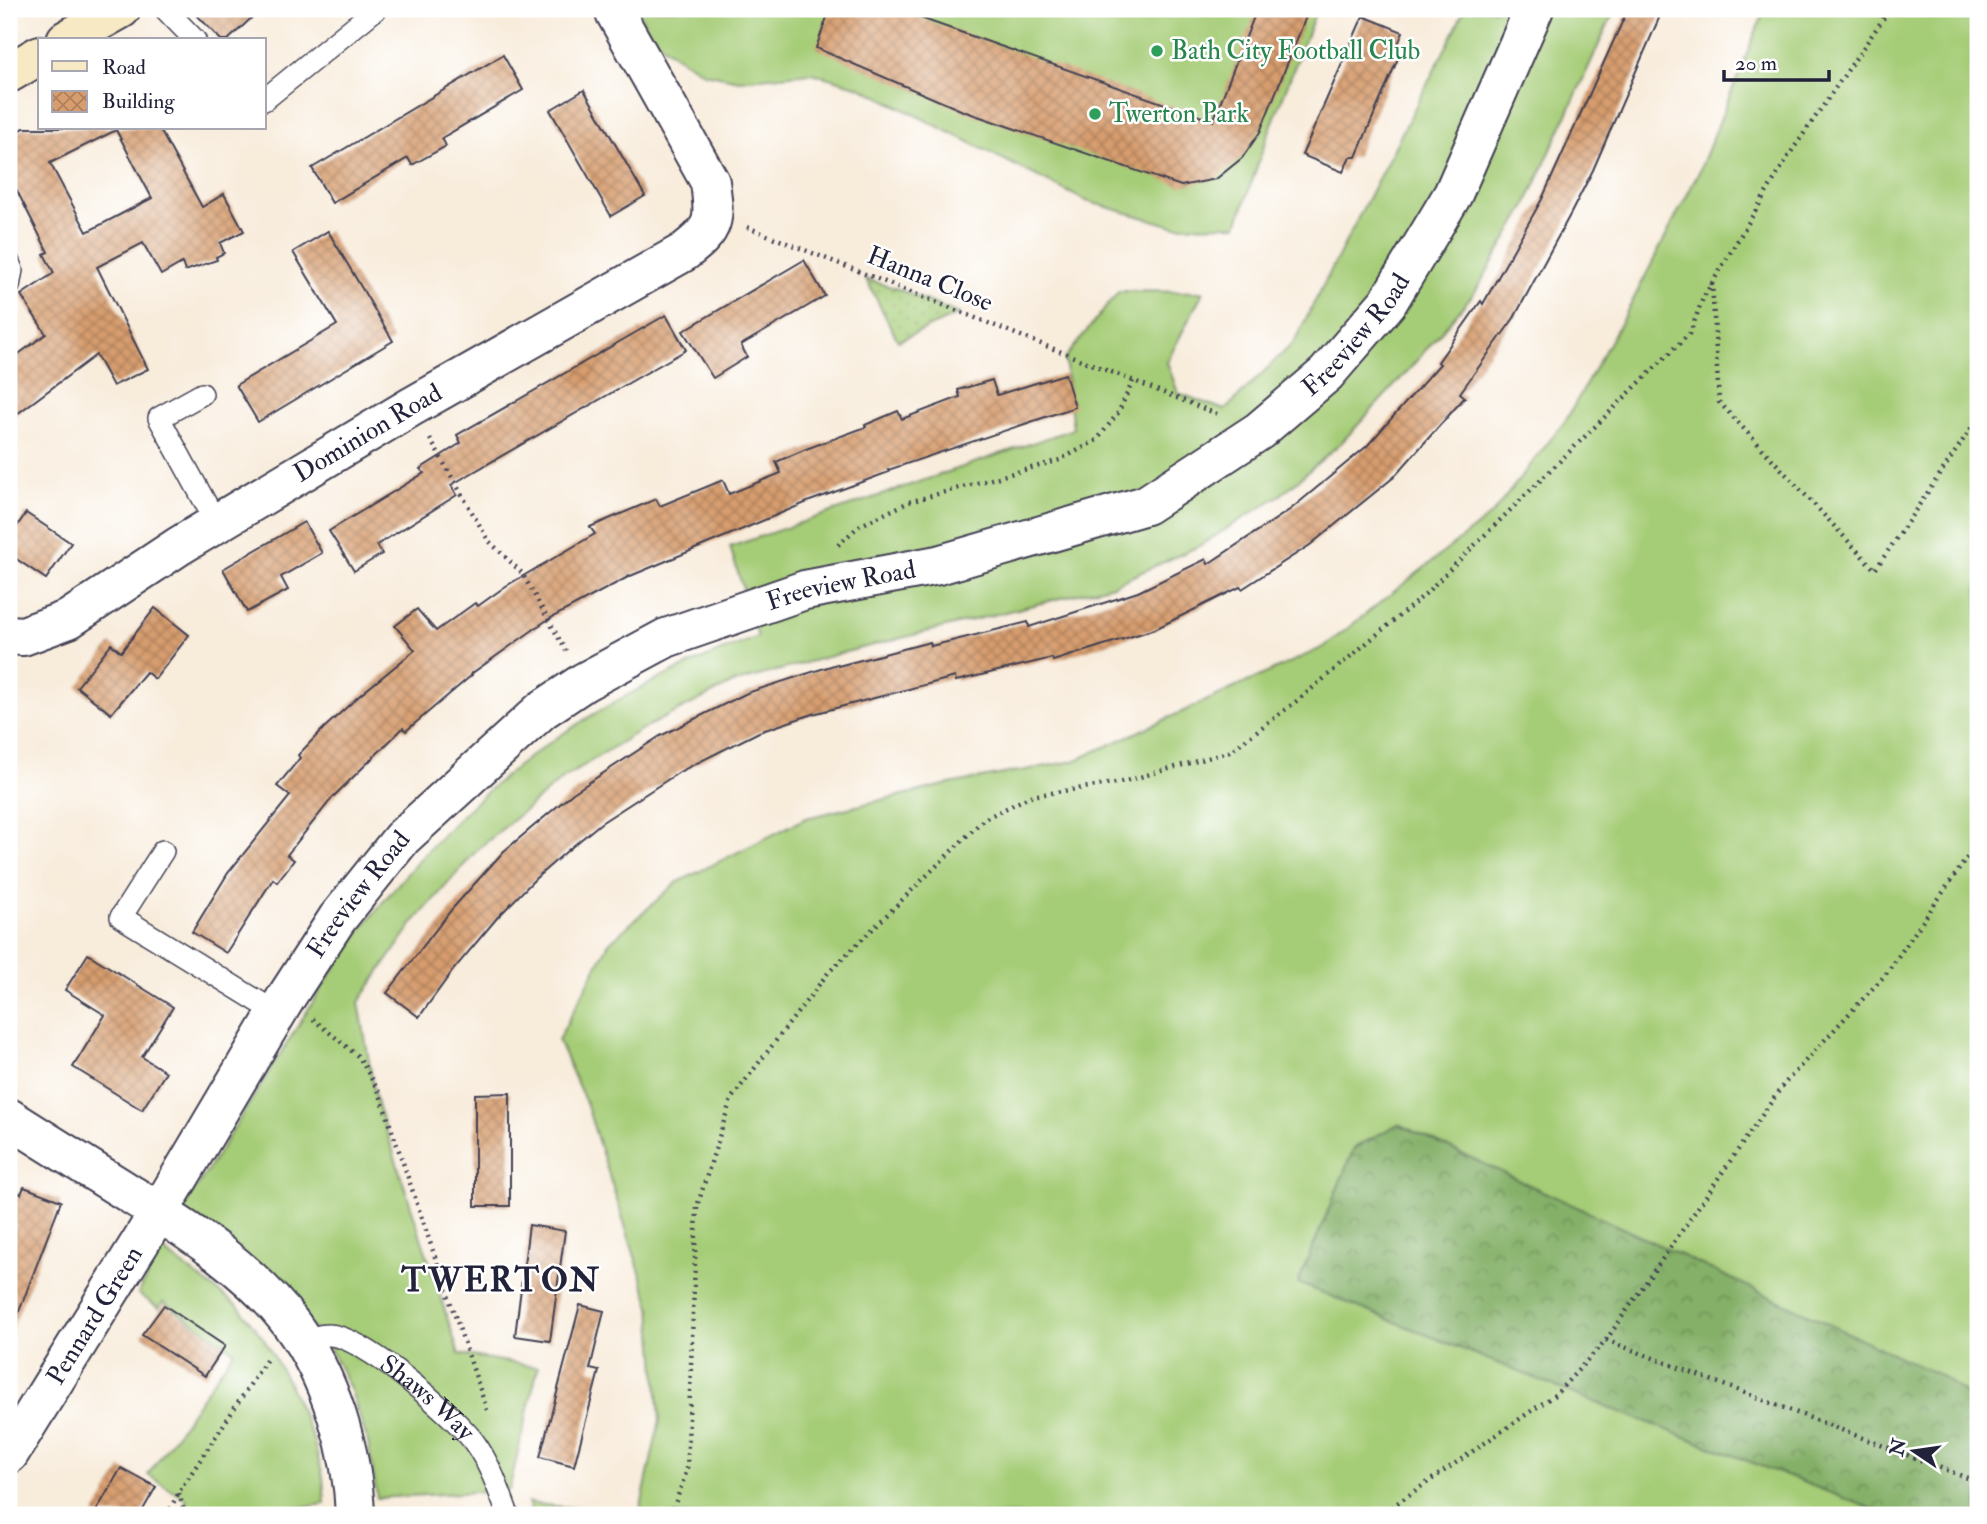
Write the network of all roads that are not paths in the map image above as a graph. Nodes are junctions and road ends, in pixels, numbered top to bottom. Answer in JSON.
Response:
{"nodes":[{"id":1,"x":121,"y":9,"type":"edge"},
{"id":2,"x":165,"y":9,"type":"edge"},
{"id":3,"x":376,"y":9,"type":"edge"},
{"id":4,"x":612,"y":9,"type":"edge"},
{"id":5,"x":1534,"y":9,"type":"edge"},
{"id":6,"x":70,"y":38,"type":"edge"},
{"id":7,"x":193,"y":38,"type":"edge"},
{"id":8,"x":266,"y":98,"type":"edge"},
{"id":9,"x":9,"y":263,"type":"edge"},
{"id":10,"x":9,"y":286,"type":"edge"},
{"id":11,"x":202,"y":394,"type":"dead end"},
{"id":12,"x":217,"y":524,"type":"junction"},
{"id":13,"x":9,"y":635,"type":"edge"},
{"id":14,"x":163,"y":851,"type":"dead end"},
{"id":15,"x":282,"y":1004,"type":"junction"},
{"id":16,"x":9,"y":1118,"type":"edge"},
{"id":17,"x":159,"y":1212,"type":"junction"},
{"id":18,"x":298,"y":1334,"type":"junction"},
{"id":19,"x":9,"y":1454,"type":"edge"},
{"id":20,"x":355,"y":1515,"type":"edge"},
{"id":21,"x":508,"y":1515,"type":"edge"}],
"edges":[{"from":1,"to":6,"type":"street"},
{"from":2,"to":7,"type":"lane"},
{"from":3,"to":8,"type":"lane"},
{"from":4,"to":12,"type":"street","name":"Dominion Road"},
{"from":5,"to":15,"type":"street","name":"Freeview Road"},
{"from":9,"to":10,"type":"lane"},
{"from":11,"to":12,"type":"lane"},
{"from":12,"to":13,"type":"street","name":"Dominion Road"},
{"from":14,"to":15,"type":"lane"},
{"from":15,"to":17,"type":"street","name":"Freeview Road"},
{"from":16,"to":17,"type":"street"},
{"from":17,"to":18,"type":"street"},
{"from":17,"to":19,"type":"street","name":"Pennard Green"},
{"from":18,"to":20,"type":"street"},
{"from":18,"to":21,"type":"lane","name":"Shaws Way"}]}
